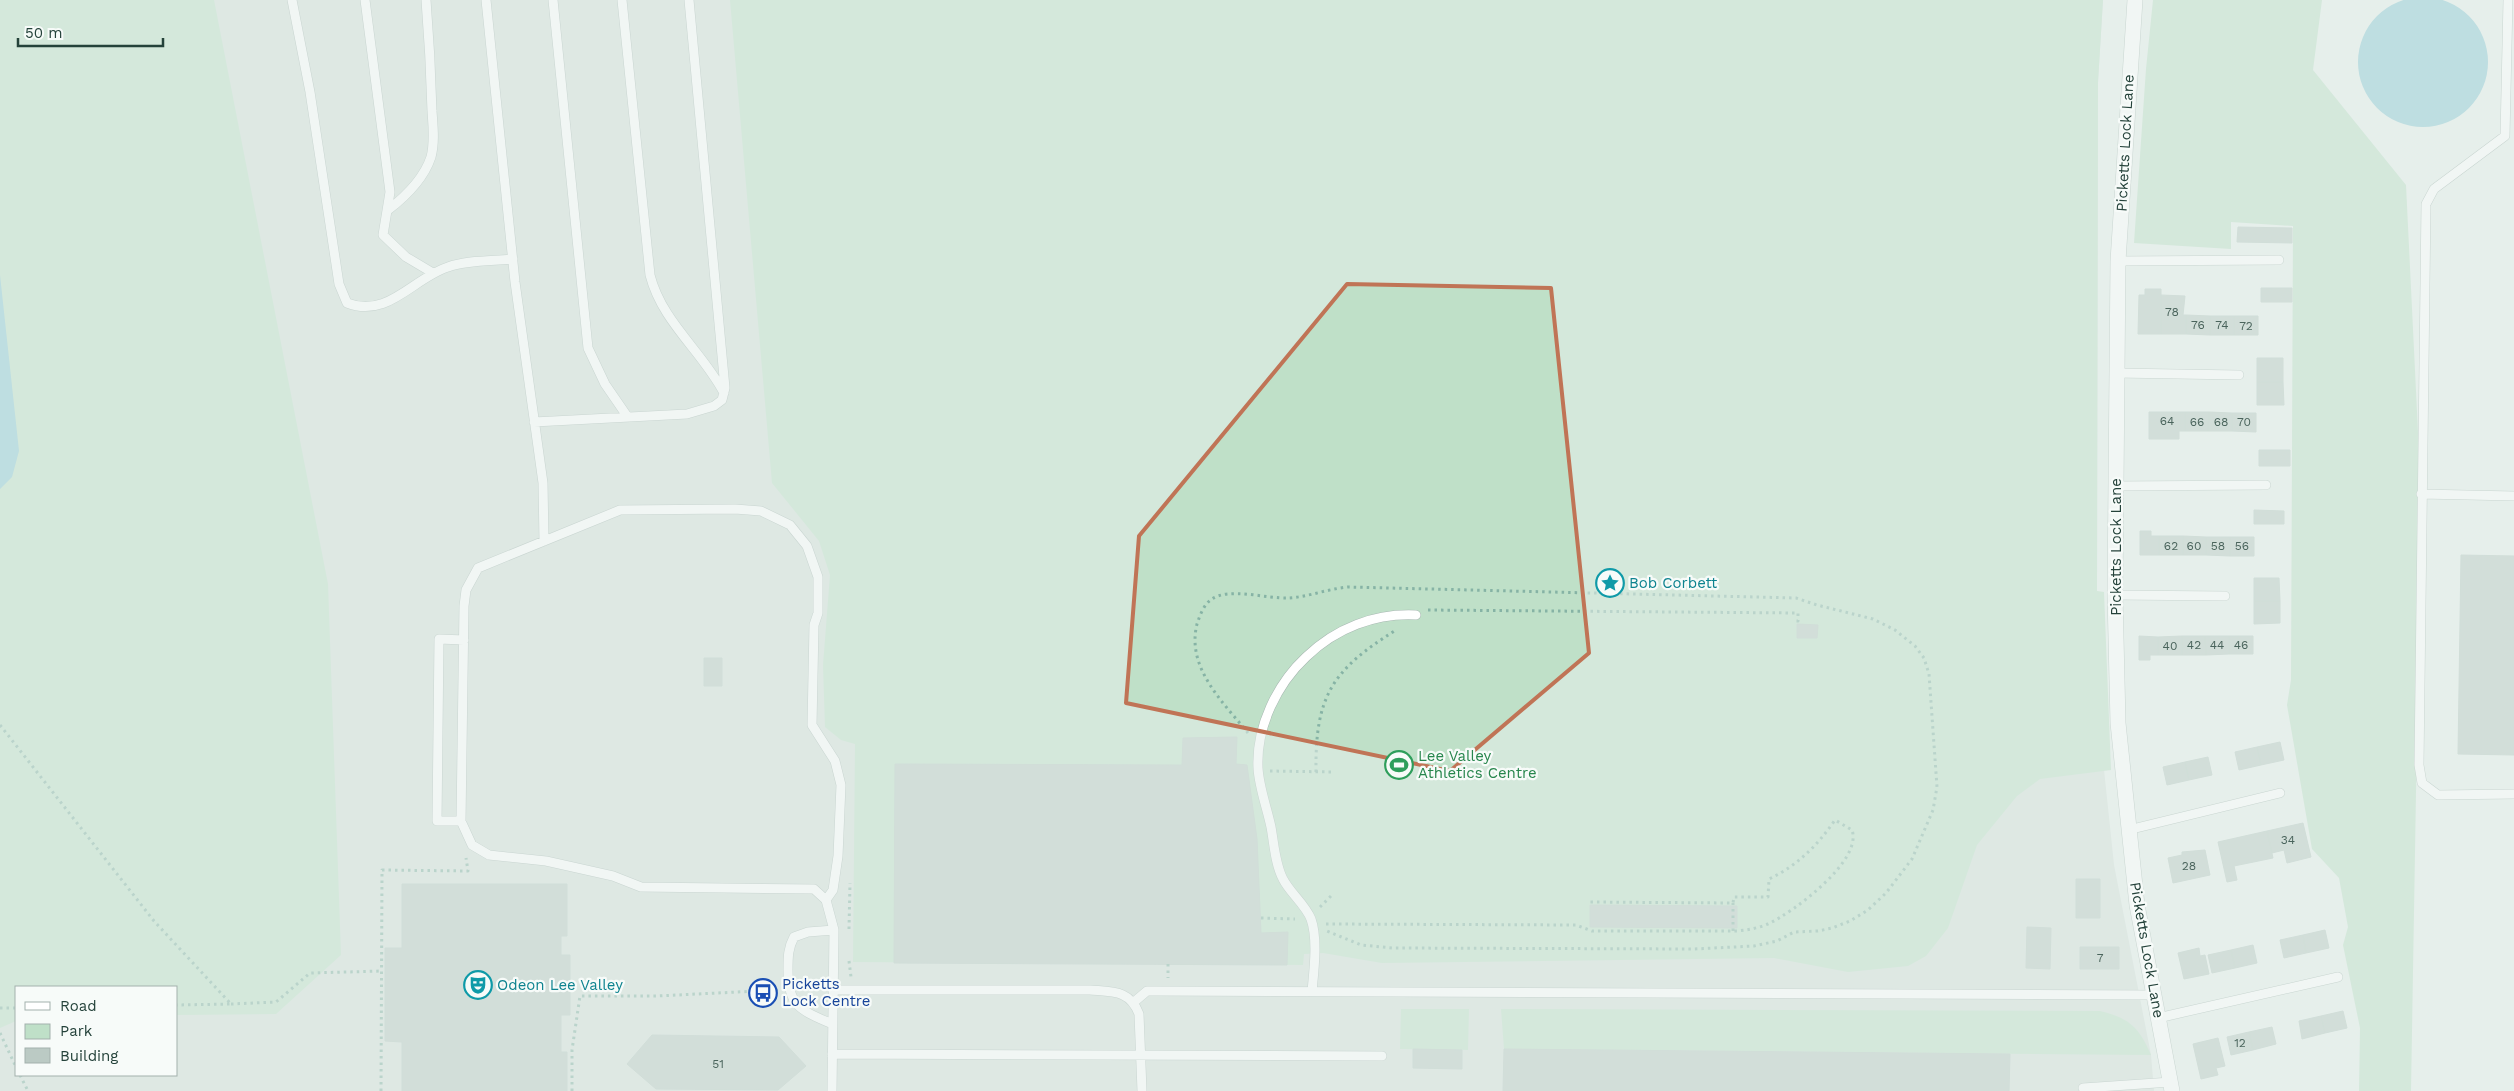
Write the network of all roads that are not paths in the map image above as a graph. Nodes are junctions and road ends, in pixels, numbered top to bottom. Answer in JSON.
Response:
{"nodes":[{"id":1,"x":292,"y":0,"type":"edge"},
{"id":2,"x":365,"y":0,"type":"edge"},
{"id":3,"x":426,"y":0,"type":"edge"},
{"id":4,"x":486,"y":0,"type":"edge"},
{"id":5,"x":554,"y":0,"type":"edge"},
{"id":6,"x":622,"y":0,"type":"edge"},
{"id":7,"x":689,"y":0,"type":"edge"},
{"id":8,"x":2134,"y":0,"type":"edge"},
{"id":9,"x":2508,"y":0,"type":"edge"},
{"id":10,"x":388,"y":210,"type":"junction"},
{"id":11,"x":513,"y":259,"type":"junction"},
{"id":12,"x":2279,"y":260,"type":"dead end"},
{"id":13,"x":2118,"y":261,"type":"junction"},
{"id":14,"x":433,"y":273,"type":"junction"},
{"id":15,"x":2116,"y":373,"type":"junction"},
{"id":16,"x":2239,"y":375,"type":"dead end"},
{"id":17,"x":724,"y":394,"type":"junction"},
{"id":18,"x":627,"y":416,"type":"junction"},
{"id":19,"x":534,"y":422,"type":"junction"},
{"id":20,"x":2266,"y":485,"type":"dead end"},
{"id":21,"x":2116,"y":486,"type":"junction"},
{"id":22,"x":2421,"y":494,"type":"junction"},
{"id":23,"x":2514,"y":496,"type":"edge"},
{"id":24,"x":544,"y":542,"type":"junction"},
{"id":25,"x":2115,"y":596,"type":"junction"},
{"id":26,"x":2225,"y":596,"type":"dead end"},
{"id":27,"x":1416,"y":615,"type":"road end"},
{"id":28,"x":464,"y":640,"type":"junction"},
{"id":29,"x":2280,"y":793,"type":"dead end"},
{"id":30,"x":2514,"y":794,"type":"edge"},
{"id":31,"x":461,"y":821,"type":"junction"},
{"id":32,"x":2128,"y":830,"type":"junction"},
{"id":33,"x":826,"y":900,"type":"junction"},
{"id":34,"x":834,"y":930,"type":"junction"},
{"id":35,"x":2338,"y":977,"type":"dead end"},
{"id":36,"x":834,"y":990,"type":"junction"},
{"id":37,"x":1312,"y":991,"type":"junction"},
{"id":38,"x":2154,"y":995,"type":"junction"},
{"id":39,"x":1134,"y":1002,"type":"junction"},
{"id":40,"x":2158,"y":1018,"type":"junction"},
{"id":41,"x":832,"y":1024,"type":"junction"},
{"id":42,"x":832,"y":1054,"type":"junction"},
{"id":43,"x":1142,"y":1055,"type":"junction"},
{"id":44,"x":1382,"y":1056,"type":"dead end"},
{"id":45,"x":2171,"y":1087,"type":"edge"},
{"id":46,"x":2083,"y":1088,"type":"dead end"},
{"id":47,"x":832,"y":1091,"type":"edge"},
{"id":48,"x":1142,"y":1091,"type":"edge"}],
"edges":[{"from":1,"to":14,"type":"lane"},
{"from":2,"to":10,"type":"lane"},
{"from":3,"to":10,"type":"lane"},
{"from":4,"to":11,"type":"lane"},
{"from":5,"to":18,"type":"lane"},
{"from":6,"to":17,"type":"lane"},
{"from":7,"to":17,"type":"lane"},
{"from":8,"to":13,"type":"street","name":"Picketts Lock Lane"},
{"from":9,"to":22,"type":"lane"},
{"from":10,"to":14,"type":"lane"},
{"from":11,"to":14,"type":"lane"},
{"from":11,"to":19,"type":"lane"},
{"from":12,"to":13,"type":"lane"},
{"from":13,"to":15,"type":"street","name":"Picketts Lock Lane"},
{"from":15,"to":16,"type":"lane"},
{"from":15,"to":21,"type":"street","name":"Picketts Lock Lane"},
{"from":17,"to":18,"type":"lane"},
{"from":18,"to":19,"type":"lane"},
{"from":19,"to":24,"type":"lane"},
{"from":20,"to":21,"type":"lane"},
{"from":21,"to":25,"type":"street","name":"Picketts Lock Lane"},
{"from":22,"to":23,"type":"lane"},
{"from":22,"to":30,"type":"lane"},
{"from":24,"to":28,"type":"lane"},
{"from":24,"to":33,"type":"lane"},
{"from":25,"to":26,"type":"lane"},
{"from":25,"to":32,"type":"street","name":"Picketts Lock Lane"},
{"from":27,"to":37,"type":"lane"},
{"from":28,"to":31,"type":"lane"},
{"from":28,"to":31,"type":"lane"},
{"from":29,"to":32,"type":"lane"},
{"from":31,"to":33,"type":"lane"},
{"from":32,"to":38,"type":"street","name":"Picketts Lock Lane"},
{"from":33,"to":34,"type":"lane"},
{"from":34,"to":36,"type":"lane"},
{"from":34,"to":41,"type":"lane"},
{"from":35,"to":40,"type":"lane"},
{"from":36,"to":39,"type":"lane"},
{"from":36,"to":41,"type":"lane"},
{"from":37,"to":38,"type":"lane"},
{"from":37,"to":39,"type":"lane"},
{"from":38,"to":40,"type":"street","name":"Picketts Lock Lane"},
{"from":39,"to":43,"type":"lane"},
{"from":40,"to":45,"type":"street","name":"Picketts Lock Lane"},
{"from":41,"to":42,"type":"lane"},
{"from":42,"to":43,"type":"lane"},
{"from":42,"to":47,"type":"lane"},
{"from":43,"to":44,"type":"lane"},
{"from":43,"to":48,"type":"lane"},
{"from":45,"to":46,"type":"lane"}]}
